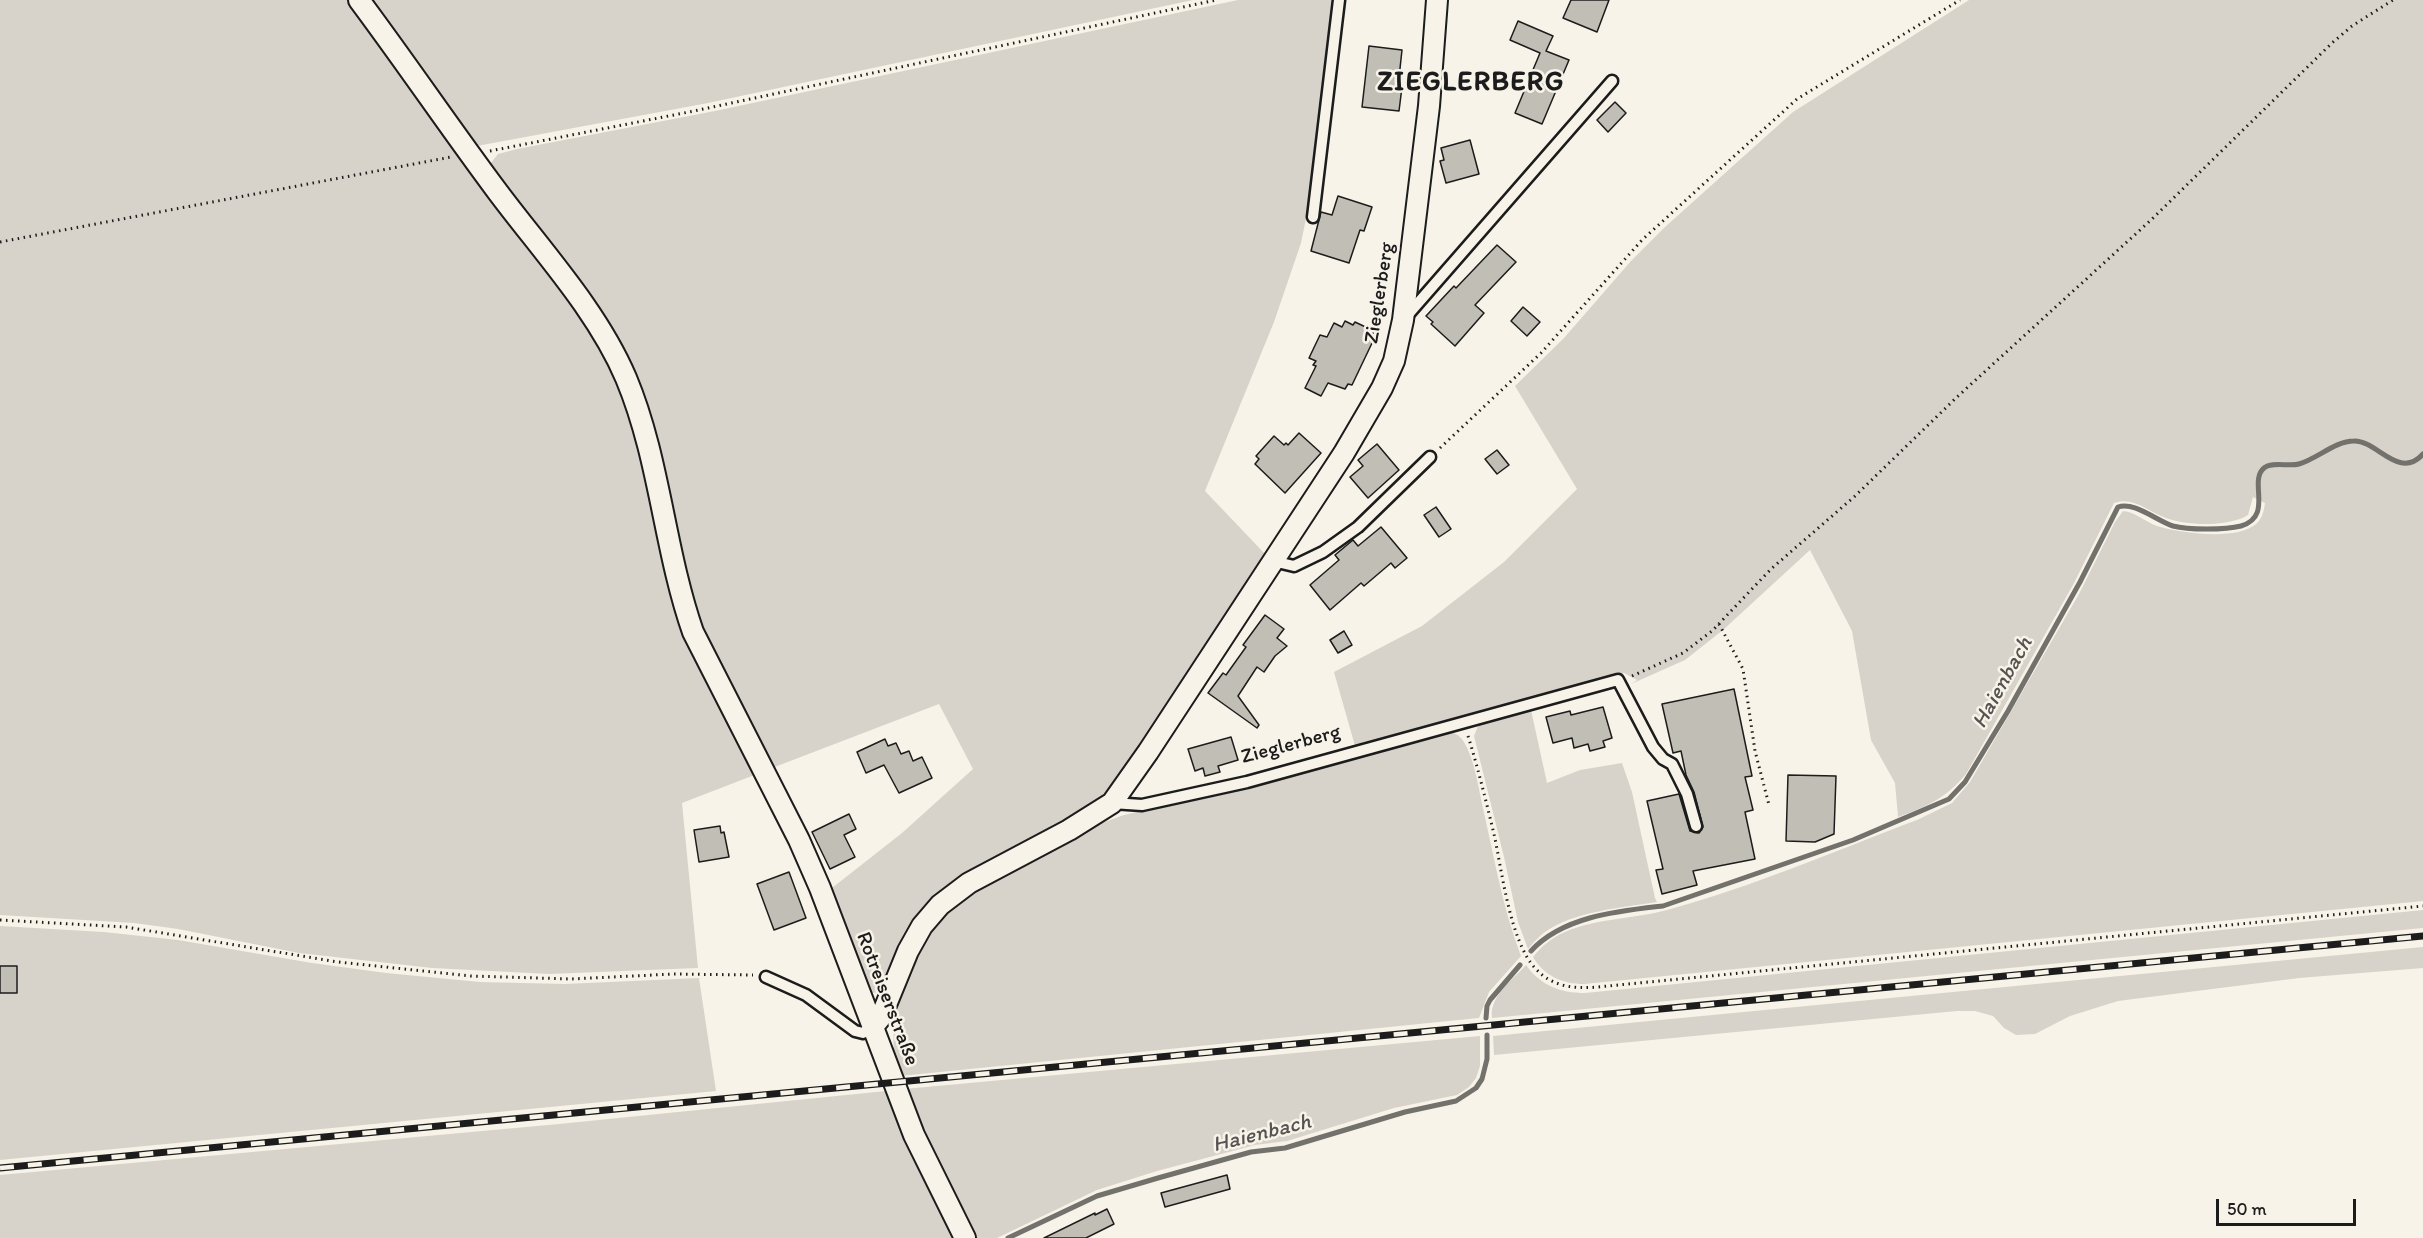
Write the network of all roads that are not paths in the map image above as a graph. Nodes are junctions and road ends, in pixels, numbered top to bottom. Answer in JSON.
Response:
{"nodes":[{"id":1,"x":359,"y":0,"type":"edge"},
{"id":2,"x":1339,"y":0,"type":"edge"},
{"id":3,"x":1437,"y":0,"type":"edge"},
{"id":4,"x":1612,"y":81,"type":"dead end"},
{"id":5,"x":1313,"y":217,"type":"dead end"},
{"id":6,"x":1403,"y":320,"type":"junction"},
{"id":7,"x":1430,"y":457,"type":"road end"},
{"id":8,"x":1273,"y":561,"type":"junction"},
{"id":9,"x":1112,"y":803,"type":"junction"},
{"id":10,"x":1696,"y":826,"type":"dead end"},
{"id":11,"x":766,"y":977,"type":"road end"},
{"id":12,"x":872,"y":1028,"type":"junction"},
{"id":13,"x":965,"y":1238,"type":"edge"}],
"edges":[{"from":1,"to":12,"type":"street","name":"Rotreiserstraße"},
{"from":2,"to":5,"type":"lane"},
{"from":3,"to":6,"type":"street","name":"Zieglerberg"},
{"from":4,"to":6,"type":"lane"},
{"from":6,"to":8,"type":"street","name":"Zieglerberg"},
{"from":7,"to":8,"type":"lane"},
{"from":8,"to":9,"type":"street","name":"Zieglerberg"},
{"from":9,"to":10,"type":"lane","name":"Zieglerberg"},
{"from":9,"to":12,"type":"street","name":"Zieglerberg"},
{"from":11,"to":12,"type":"lane"},
{"from":12,"to":13,"type":"street","name":"Rotreiserstraße"}]}
